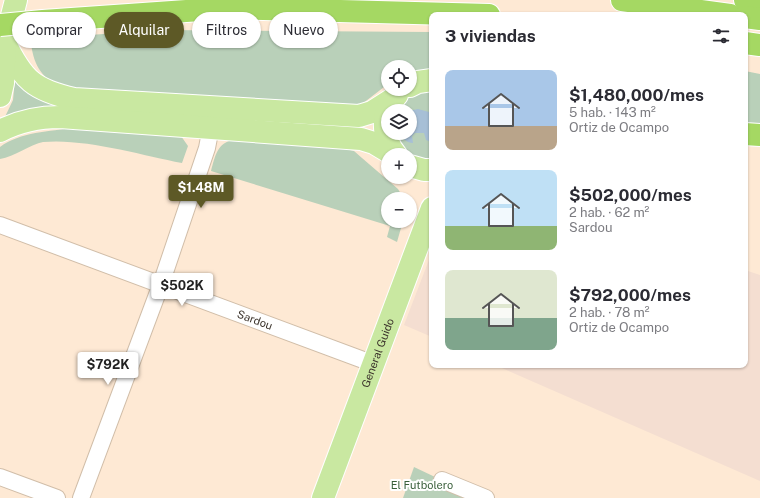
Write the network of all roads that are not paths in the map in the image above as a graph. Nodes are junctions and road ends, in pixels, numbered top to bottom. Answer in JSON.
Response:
{"nodes":[{"id":1,"x":16,"y":0,"type":"edge"},
{"id":2,"x":622,"y":0,"type":"edge"},
{"id":3,"x":744,"y":0,"type":"edge"},
{"id":4,"x":760,"y":5,"type":"edge"},
{"id":5,"x":708,"y":12,"type":"edge"},
{"id":6,"x":429,"y":13,"type":"edge"},
{"id":7,"x":748,"y":17,"type":"edge"},
{"id":8,"x":760,"y":19,"type":"edge"},
{"id":9,"x":3,"y":34,"type":"edge"},
{"id":10,"x":748,"y":43,"type":"edge"},
{"id":11,"x":760,"y":45,"type":"edge"},
{"id":12,"x":429,"y":80,"type":"edge"},
{"id":13,"x":417,"y":83,"type":"edge"},
{"id":14,"x":0,"y":96,"type":"edge"},
{"id":15,"x":395,"y":96,"type":"edge"},
{"id":16,"x":398,"y":96,"type":"edge"},
{"id":17,"x":211,"y":127,"type":"junction"},
{"id":18,"x":0,"y":131,"type":"edge"},
{"id":19,"x":748,"y":134,"type":"edge"},
{"id":20,"x":760,"y":135,"type":"edge"},
{"id":21,"x":383,"y":148,"type":"edge"},
{"id":22,"x":392,"y":148,"type":"edge"},
{"id":23,"x":417,"y":168,"type":"edge"},
{"id":24,"x":429,"y":170,"type":"edge"},
{"id":25,"x":429,"y":216,"type":"edge"},
{"id":26,"x":0,"y":225,"type":"edge"},
{"id":27,"x":161,"y":284,"type":"junction"},
{"id":28,"x":374,"y":364,"type":"junction"},
{"id":29,"x":0,"y":476,"type":"edge"},
{"id":30,"x":442,"y":480,"type":"dead end"},
{"id":31,"x":58,"y":498,"type":"edge"},
{"id":32,"x":81,"y":498,"type":"edge"},
{"id":33,"x":323,"y":498,"type":"edge"},
{"id":34,"x":486,"y":498,"type":"edge"}],
"edges":[{"from":1,"to":9,"type":"main road"},
{"from":2,"to":5,"type":"highway"},
{"from":3,"to":4,"type":"highway"},
{"from":6,"to":9,"type":"highway","bridge":true},
{"from":7,"to":8,"type":"highway"},
{"from":9,"to":14,"type":"main road"},
{"from":9,"to":15,"type":"main road"},
{"from":10,"to":11,"type":"highway"},
{"from":12,"to":13,"type":"main road"},
{"from":16,"to":22,"type":"main road"},
{"from":17,"to":18,"type":"main road"},
{"from":17,"to":21,"type":"main road"},
{"from":17,"to":27,"type":"street"},
{"from":19,"to":20,"type":"highway"},
{"from":23,"to":24,"type":"main road"},
{"from":25,"to":28,"type":"main road","name":"General Guido"},
{"from":26,"to":27,"type":"street","name":"Sardou"},
{"from":27,"to":28,"type":"street","name":"Sardou"},
{"from":27,"to":32,"type":"street"},
{"from":28,"to":33,"type":"main road","name":"General Guido"},
{"from":29,"to":31,"type":"street"},
{"from":30,"to":34,"type":"street"}]}
